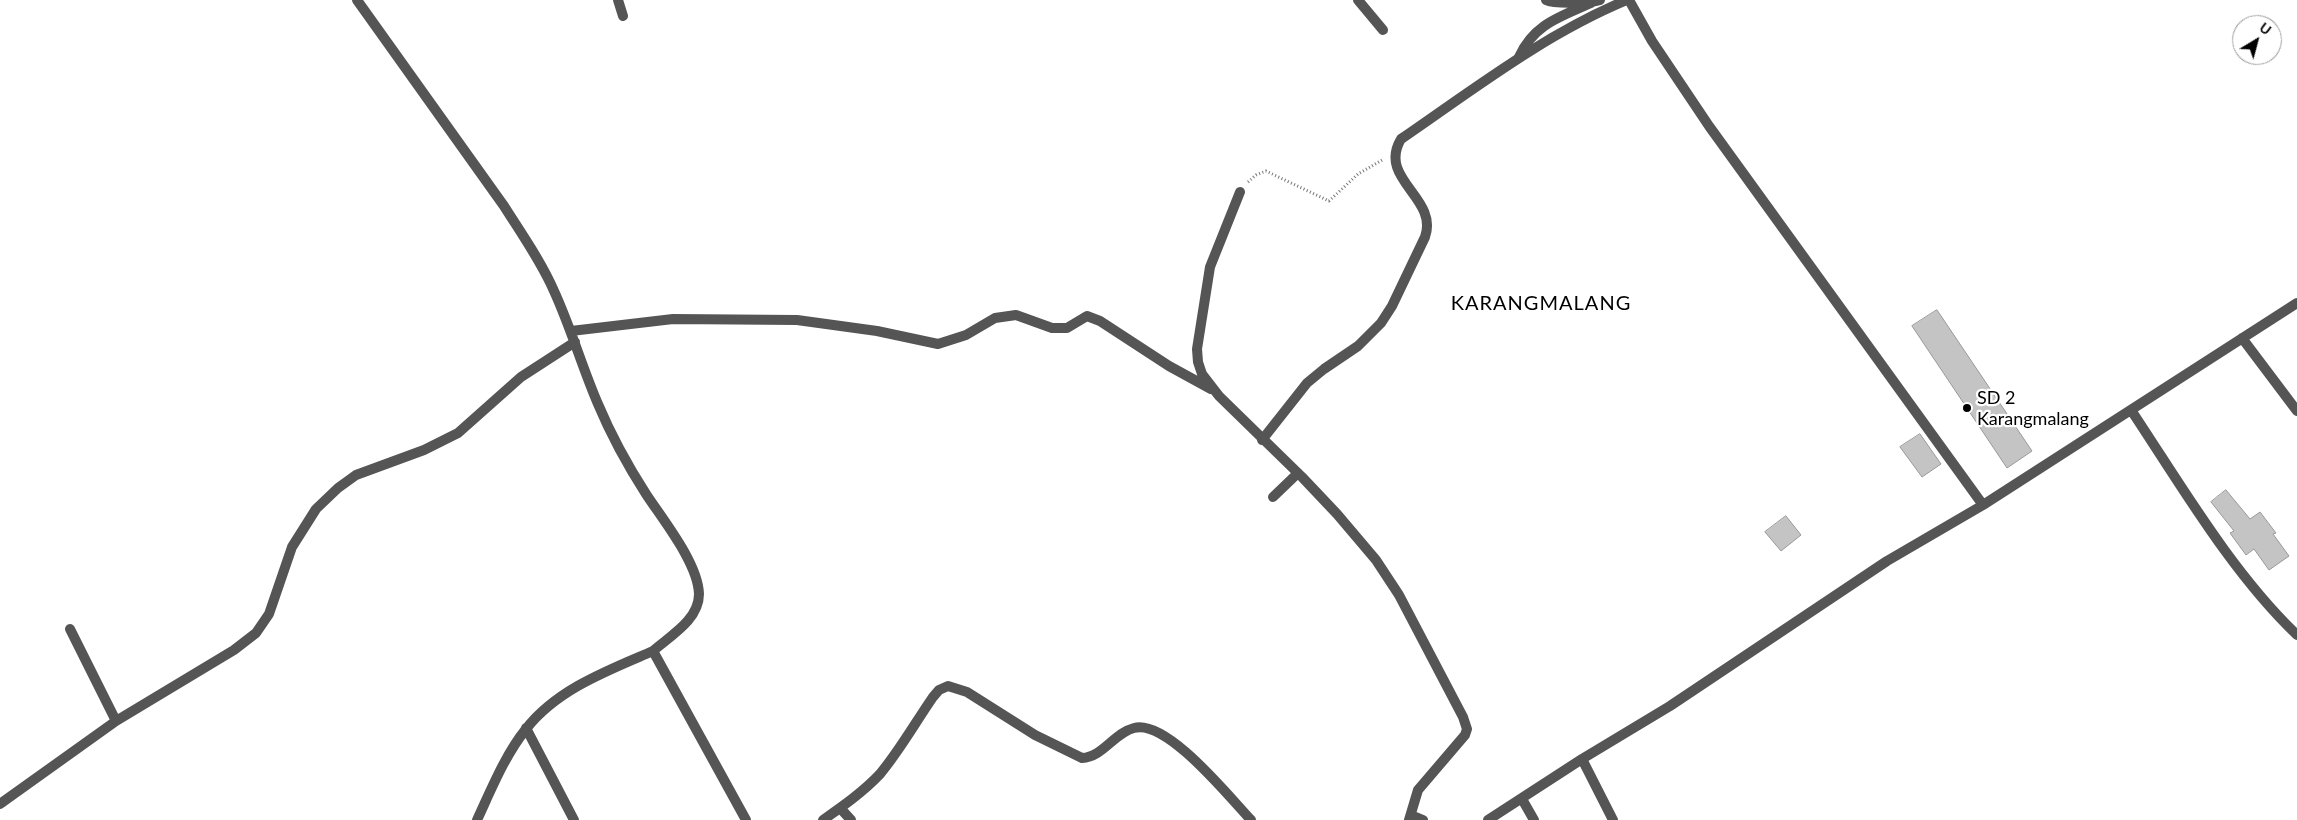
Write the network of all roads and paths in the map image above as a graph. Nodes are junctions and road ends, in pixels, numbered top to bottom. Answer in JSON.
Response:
{"nodes":[{"id":1,"x":357,"y":0,"type":"edge"},
{"id":2,"x":618,"y":0,"type":"edge"},
{"id":3,"x":1358,"y":0,"type":"edge"},
{"id":4,"x":1546,"y":0,"type":"edge"},
{"id":5,"x":1628,"y":0,"type":"edge"},
{"id":6,"x":1596,"y":1,"type":"edge"},
{"id":7,"x":623,"y":16,"type":"dead end"},
{"id":8,"x":1383,"y":30,"type":"dead end"},
{"id":9,"x":1519,"y":57,"type":"junction"},
{"id":10,"x":1394,"y":155,"type":"junction"},
{"id":11,"x":1240,"y":192,"type":"joint"},
{"id":12,"x":2297,"y":302,"type":"edge"},
{"id":13,"x":571,"y":331,"type":"junction"},
{"id":14,"x":2242,"y":338,"type":"junction"},
{"id":15,"x":575,"y":342,"type":"junction"},
{"id":16,"x":1215,"y":392,"type":"junction"},
{"id":17,"x":2130,"y":410,"type":"junction"},
{"id":18,"x":2297,"y":411,"type":"edge"},
{"id":19,"x":1262,"y":440,"type":"junction"},
{"id":20,"x":1298,"y":472,"type":"junction"},
{"id":21,"x":1273,"y":497,"type":"dead end"},
{"id":22,"x":1983,"y":505,"type":"junction"},
{"id":23,"x":70,"y":629,"type":"dead end"},
{"id":24,"x":2297,"y":635,"type":"edge"},
{"id":25,"x":653,"y":652,"type":"junction"},
{"id":26,"x":116,"y":721,"type":"junction"},
{"id":27,"x":526,"y":728,"type":"junction"},
{"id":28,"x":1582,"y":759,"type":"junction"},
{"id":29,"x":1522,"y":799,"type":"junction"},
{"id":30,"x":0,"y":804,"type":"edge"},
{"id":31,"x":840,"y":808,"type":"junction"},
{"id":32,"x":1410,"y":817,"type":"edge"},
{"id":33,"x":477,"y":820,"type":"edge"},
{"id":34,"x":574,"y":820,"type":"edge"},
{"id":35,"x":746,"y":820,"type":"edge"},
{"id":36,"x":823,"y":820,"type":"edge"},
{"id":37,"x":851,"y":820,"type":"edge"},
{"id":38,"x":1251,"y":820,"type":"edge"},
{"id":39,"x":1422,"y":820,"type":"edge"},
{"id":40,"x":1488,"y":820,"type":"edge"},
{"id":41,"x":1534,"y":820,"type":"edge"},
{"id":42,"x":1613,"y":820,"type":"edge"}],
"edges":[{"from":1,"to":13,"type":"street"},
{"from":2,"to":7,"type":"street"},
{"from":3,"to":8,"type":"street"},
{"from":4,"to":6,"type":"street"},
{"from":5,"to":9,"type":"street"},
{"from":5,"to":22,"type":"street"},
{"from":6,"to":9,"type":"street"},
{"from":9,"to":10,"type":"street"},
{"from":10,"to":11,"type":"path"},
{"from":10,"to":19,"type":"street"},
{"from":11,"to":16,"type":"street"},
{"from":12,"to":14,"type":"street"},
{"from":13,"to":15,"type":"street"},
{"from":13,"to":16,"type":"street"},
{"from":14,"to":17,"type":"street"},
{"from":14,"to":18,"type":"street"},
{"from":15,"to":25,"type":"street"},
{"from":15,"to":26,"type":"street"},
{"from":16,"to":19,"type":"street"},
{"from":17,"to":22,"type":"street"},
{"from":17,"to":24,"type":"street"},
{"from":19,"to":20,"type":"street"},
{"from":20,"to":21,"type":"street"},
{"from":20,"to":32,"type":"street"},
{"from":22,"to":28,"type":"street"},
{"from":23,"to":26,"type":"street"},
{"from":25,"to":27,"type":"street"},
{"from":25,"to":35,"type":"street"},
{"from":26,"to":30,"type":"street"},
{"from":27,"to":33,"type":"street"},
{"from":27,"to":34,"type":"street"},
{"from":28,"to":29,"type":"street"},
{"from":28,"to":42,"type":"street"},
{"from":29,"to":40,"type":"street"},
{"from":29,"to":41,"type":"street"},
{"from":31,"to":36,"type":"street"},
{"from":31,"to":37,"type":"street"},
{"from":31,"to":38,"type":"street"},
{"from":32,"to":39,"type":"street"}]}
